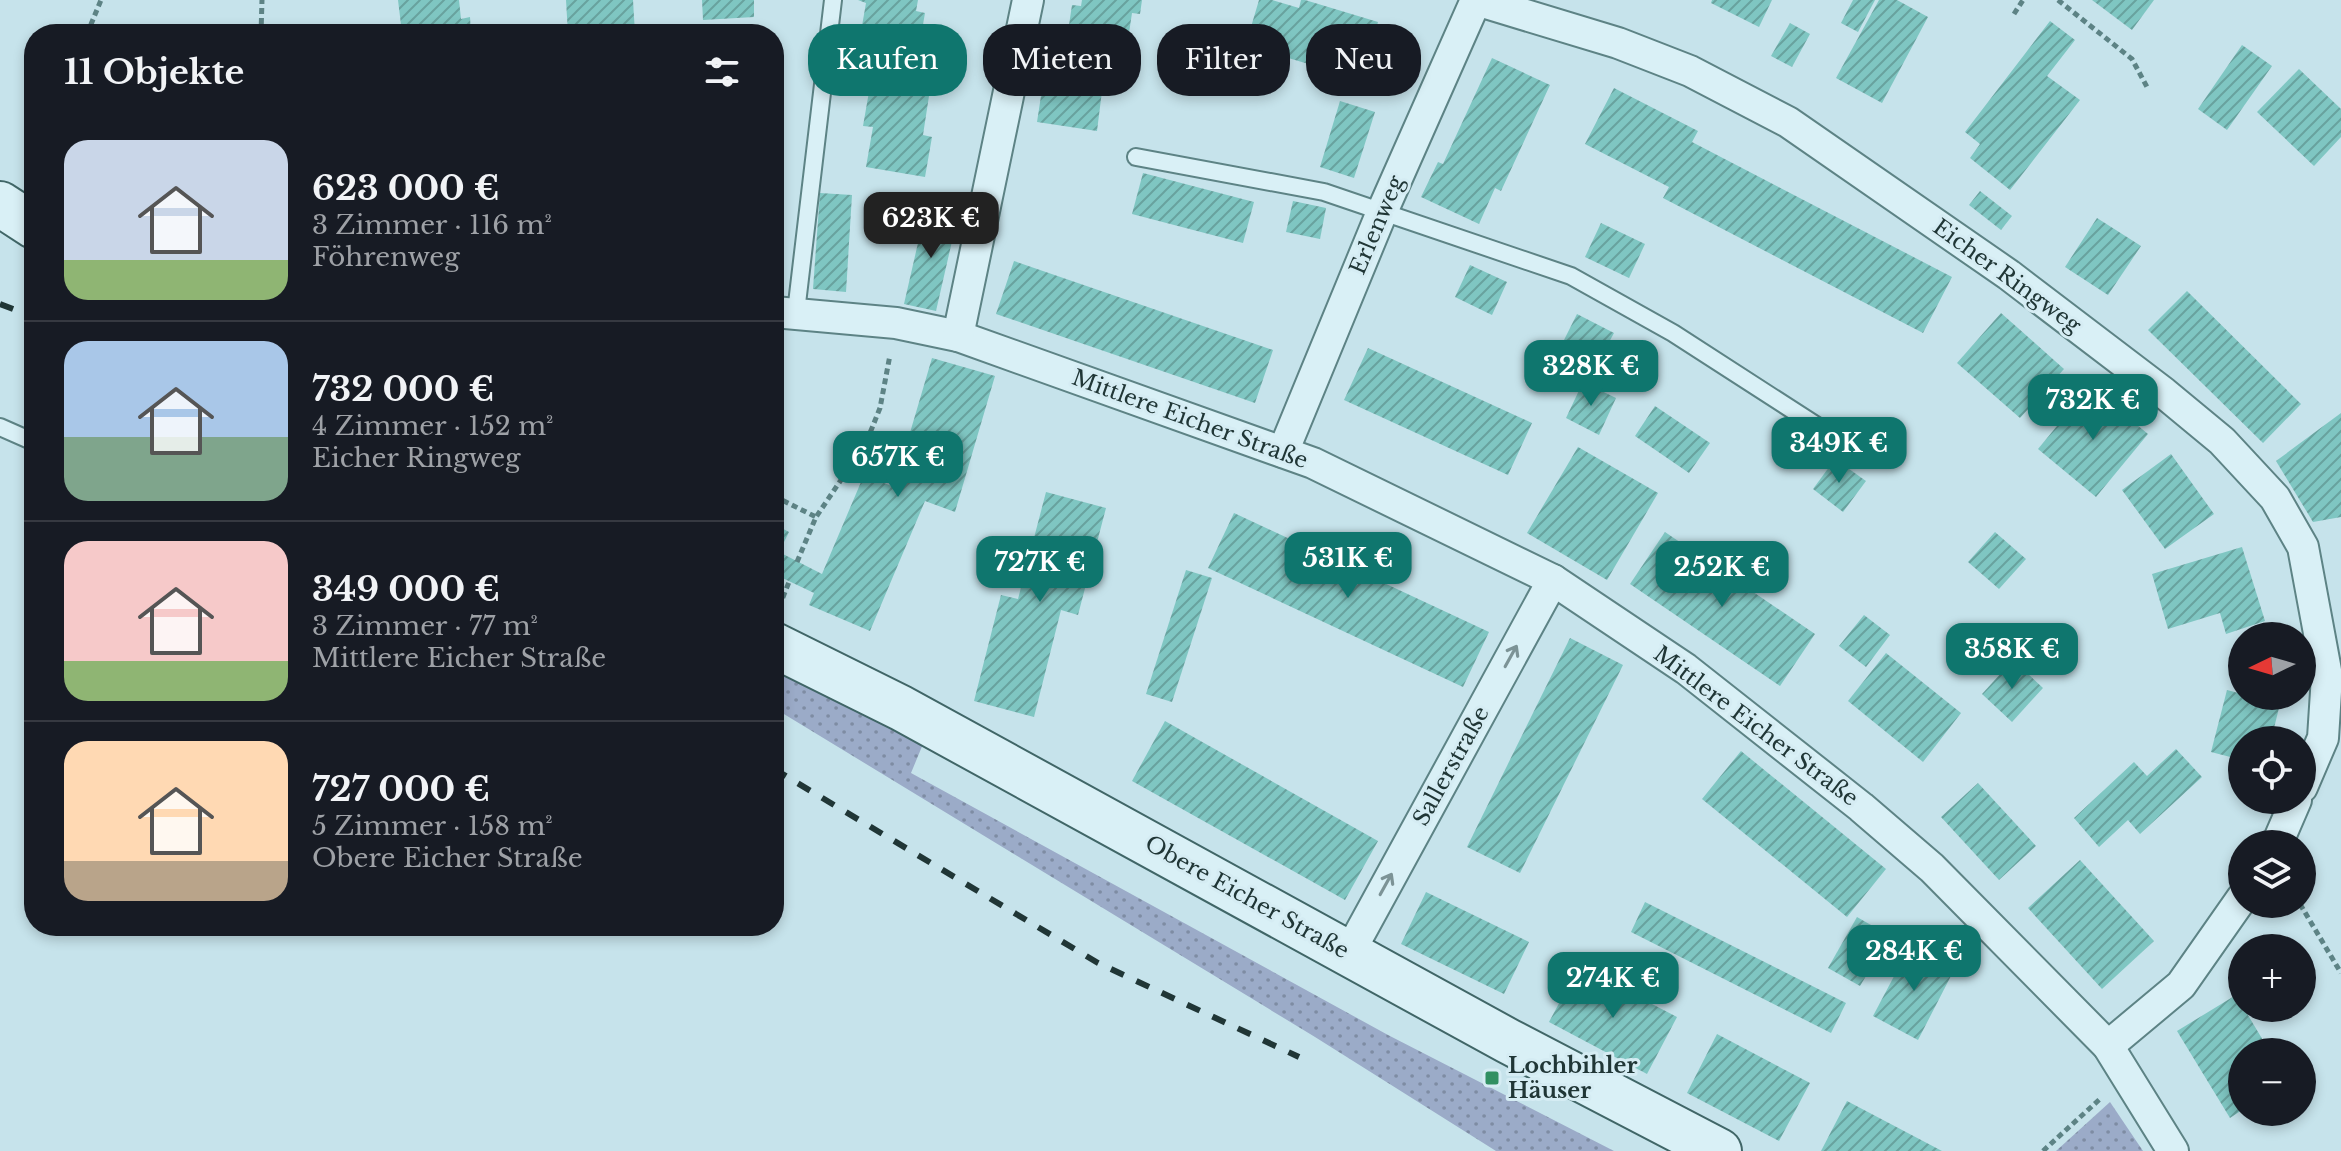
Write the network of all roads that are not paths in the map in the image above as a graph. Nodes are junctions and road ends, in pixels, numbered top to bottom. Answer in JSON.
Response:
{"nodes":[{"id":1,"x":833,"y":0,"type":"edge"},
{"id":2,"x":1028,"y":0,"type":"edge"},
{"id":3,"x":1476,"y":0,"type":"edge"},
{"id":4,"x":1136,"y":157,"type":"dead end"},
{"id":5,"x":0,"y":204,"type":"edge"},
{"id":6,"x":1382,"y":212,"type":"junction"},
{"id":7,"x":24,"y":220,"type":"edge"},
{"id":8,"x":785,"y":312,"type":"edge"},
{"id":9,"x":958,"y":336,"type":"junction"},
{"id":10,"x":0,"y":427,"type":"edge"},
{"id":11,"x":24,"y":438,"type":"edge"},
{"id":12,"x":1283,"y":452,"type":"junction"},
{"id":13,"x":1859,"y":453,"type":"dead end"},
{"id":14,"x":1553,"y":580,"type":"junction"},
{"id":15,"x":784,"y":650,"type":"edge"},
{"id":16,"x":2316,"y":754,"type":"edge"},
{"id":17,"x":2228,"y":918,"type":"edge"},
{"id":18,"x":1349,"y":953,"type":"junction"},
{"id":19,"x":2108,"y":1046,"type":"junction"},
{"id":20,"x":1719,"y":1151,"type":"edge"},
{"id":21,"x":2173,"y":1151,"type":"edge"}],
"edges":[{"from":1,"to":8,"type":"lane"},
{"from":2,"to":9,"type":"street"},
{"from":3,"to":6,"type":"street","name":"Erlenweg"},
{"from":3,"to":16,"type":"street","name":"Eicher Ringweg"},
{"from":4,"to":6,"type":"lane"},
{"from":5,"to":7,"type":"street"},
{"from":6,"to":12,"type":"street","name":"Erlenweg"},
{"from":6,"to":13,"type":"lane"},
{"from":8,"to":9,"type":"street","name":"Mittlere Eicher Straße"},
{"from":9,"to":12,"type":"street","name":"Mittlere Eicher Straße"},
{"from":10,"to":11,"type":"lane"},
{"from":12,"to":14,"type":"street","name":"Mittlere Eicher Straße"},
{"from":18,"to":14,"type":"street","name":"Sallerstraße","one_way":true},
{"from":14,"to":19,"type":"street","name":"Mittlere Eicher Straße"},
{"from":15,"to":18,"type":"street","name":"Obere Eicher Straße"},
{"from":17,"to":19,"type":"street"},
{"from":18,"to":20,"type":"street","name":"Obere Eicher Straße"},
{"from":19,"to":21,"type":"street","name":"Mittlere Eicher Straße"}]}
